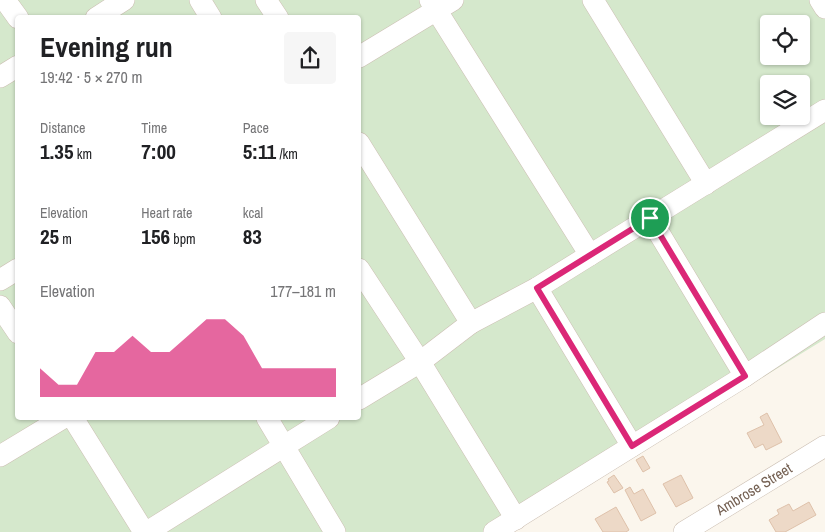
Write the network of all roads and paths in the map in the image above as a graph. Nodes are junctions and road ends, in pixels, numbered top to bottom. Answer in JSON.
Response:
{"nodes":[{"id":1,"x":5,"y":0,"type":"edge"},
{"id":2,"x":124,"y":0,"type":"edge"},
{"id":3,"x":200,"y":0,"type":"edge"},
{"id":4,"x":266,"y":0,"type":"edge"},
{"id":5,"x":593,"y":0,"type":"edge"},
{"id":6,"x":820,"y":0,"type":"edge"},
{"id":7,"x":440,"y":4,"type":"edge"},
{"id":8,"x":825,"y":8,"type":"edge"},
{"id":9,"x":16,"y":15,"type":"edge"},
{"id":10,"x":101,"y":15,"type":"edge"},
{"id":11,"x":209,"y":15,"type":"edge"},
{"id":12,"x":276,"y":15,"type":"edge"},
{"id":13,"x":361,"y":56,"type":"edge"},
{"id":14,"x":15,"y":68,"type":"edge"},
{"id":15,"x":0,"y":77,"type":"edge"},
{"id":16,"x":825,"y":110,"type":"edge"},
{"id":17,"x":361,"y":146,"type":"edge"},
{"id":18,"x":706,"y":184,"type":"junction"},
{"id":19,"x":650,"y":218,"type":"junction"},
{"id":20,"x":590,"y":255,"type":"junction"},
{"id":21,"x":15,"y":272,"type":"edge"},
{"id":22,"x":361,"y":272,"type":"edge"},
{"id":23,"x":0,"y":280,"type":"edge"},
{"id":24,"x":537,"y":288,"type":"junction"},
{"id":25,"x":0,"y":306,"type":"edge"},
{"id":26,"x":471,"y":323,"type":"junction"},
{"id":27,"x":825,"y":323,"type":"edge"},
{"id":28,"x":15,"y":328,"type":"edge"},
{"id":29,"x":420,"y":362,"type":"junction"},
{"id":30,"x":745,"y":376,"type":"junction"},
{"id":31,"x":361,"y":398,"type":"edge"},
{"id":32,"x":59,"y":420,"type":"edge"},
{"id":33,"x":74,"y":420,"type":"edge"},
{"id":34,"x":267,"y":420,"type":"edge"},
{"id":35,"x":326,"y":420,"type":"edge"},
{"id":36,"x":283,"y":445,"type":"junction"},
{"id":37,"x":632,"y":446,"type":"junction"},
{"id":38,"x":825,"y":446,"type":"edge"},
{"id":39,"x":0,"y":456,"type":"edge"},
{"id":40,"x":516,"y":519,"type":"junction"},
{"id":41,"x":146,"y":532,"type":"edge"},
{"id":42,"x":335,"y":532,"type":"edge"},
{"id":43,"x":494,"y":532,"type":"edge"},
{"id":44,"x":684,"y":532,"type":"edge"}],
"edges":[{"from":1,"to":9,"type":"street"},
{"from":2,"to":10,"type":"street"},
{"from":3,"to":11,"type":"street"},
{"from":4,"to":12,"type":"street"},
{"from":5,"to":18,"type":"street"},
{"from":6,"to":8,"type":"street"},
{"from":7,"to":13,"type":"street"},
{"from":7,"to":20,"type":"street"},
{"from":14,"to":15,"type":"street"},
{"from":16,"to":18,"type":"street"},
{"from":17,"to":26,"type":"street"},
{"from":18,"to":19,"type":"street"},
{"from":19,"to":20,"type":"street"},
{"from":19,"to":30,"type":"street"},
{"from":20,"to":24,"type":"street"},
{"from":21,"to":23,"type":"street"},
{"from":22,"to":29,"type":"street"},
{"from":24,"to":26,"type":"street"},
{"from":24,"to":37,"type":"street"},
{"from":25,"to":28,"type":"street"},
{"from":26,"to":29,"type":"street"},
{"from":27,"to":30,"type":"street"},
{"from":29,"to":31,"type":"street"},
{"from":29,"to":40,"type":"street"},
{"from":30,"to":37,"type":"street"},
{"from":32,"to":39,"type":"street"},
{"from":33,"to":41,"type":"street"},
{"from":34,"to":36,"type":"street"},
{"from":35,"to":36,"type":"street"},
{"from":36,"to":41,"type":"street"},
{"from":36,"to":42,"type":"street"},
{"from":37,"to":40,"type":"street"},
{"from":38,"to":44,"type":"street","name":"Ambrose Street"},
{"from":40,"to":43,"type":"street"}]}
